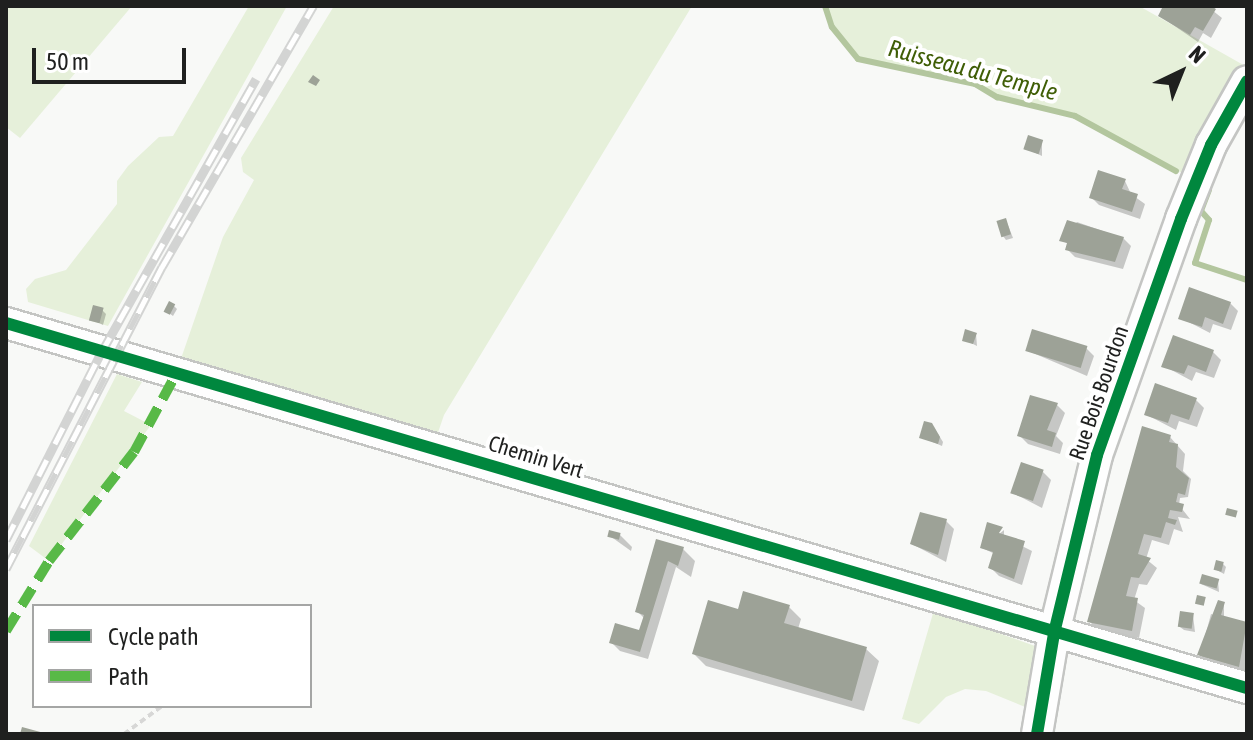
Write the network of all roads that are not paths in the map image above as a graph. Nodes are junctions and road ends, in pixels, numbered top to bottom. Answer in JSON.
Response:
{"nodes":[{"id":1,"x":1247,"y":81,"type":"edge"},
{"id":2,"x":6,"y":323,"type":"edge"},
{"id":3,"x":1054,"y":633,"type":"junction"},
{"id":4,"x":1247,"y":688,"type":"edge"},
{"id":5,"x":1037,"y":734,"type":"edge"}],
"edges":[{"from":1,"to":3,"type":"street","name":"Rue Bois Bourdon"},
{"from":2,"to":3,"type":"street","name":"Chemin Vert"},
{"from":3,"to":4,"type":"street","name":"Chemin Vert"},
{"from":3,"to":5,"type":"street","name":"Rue Bois Bourdon"}]}
